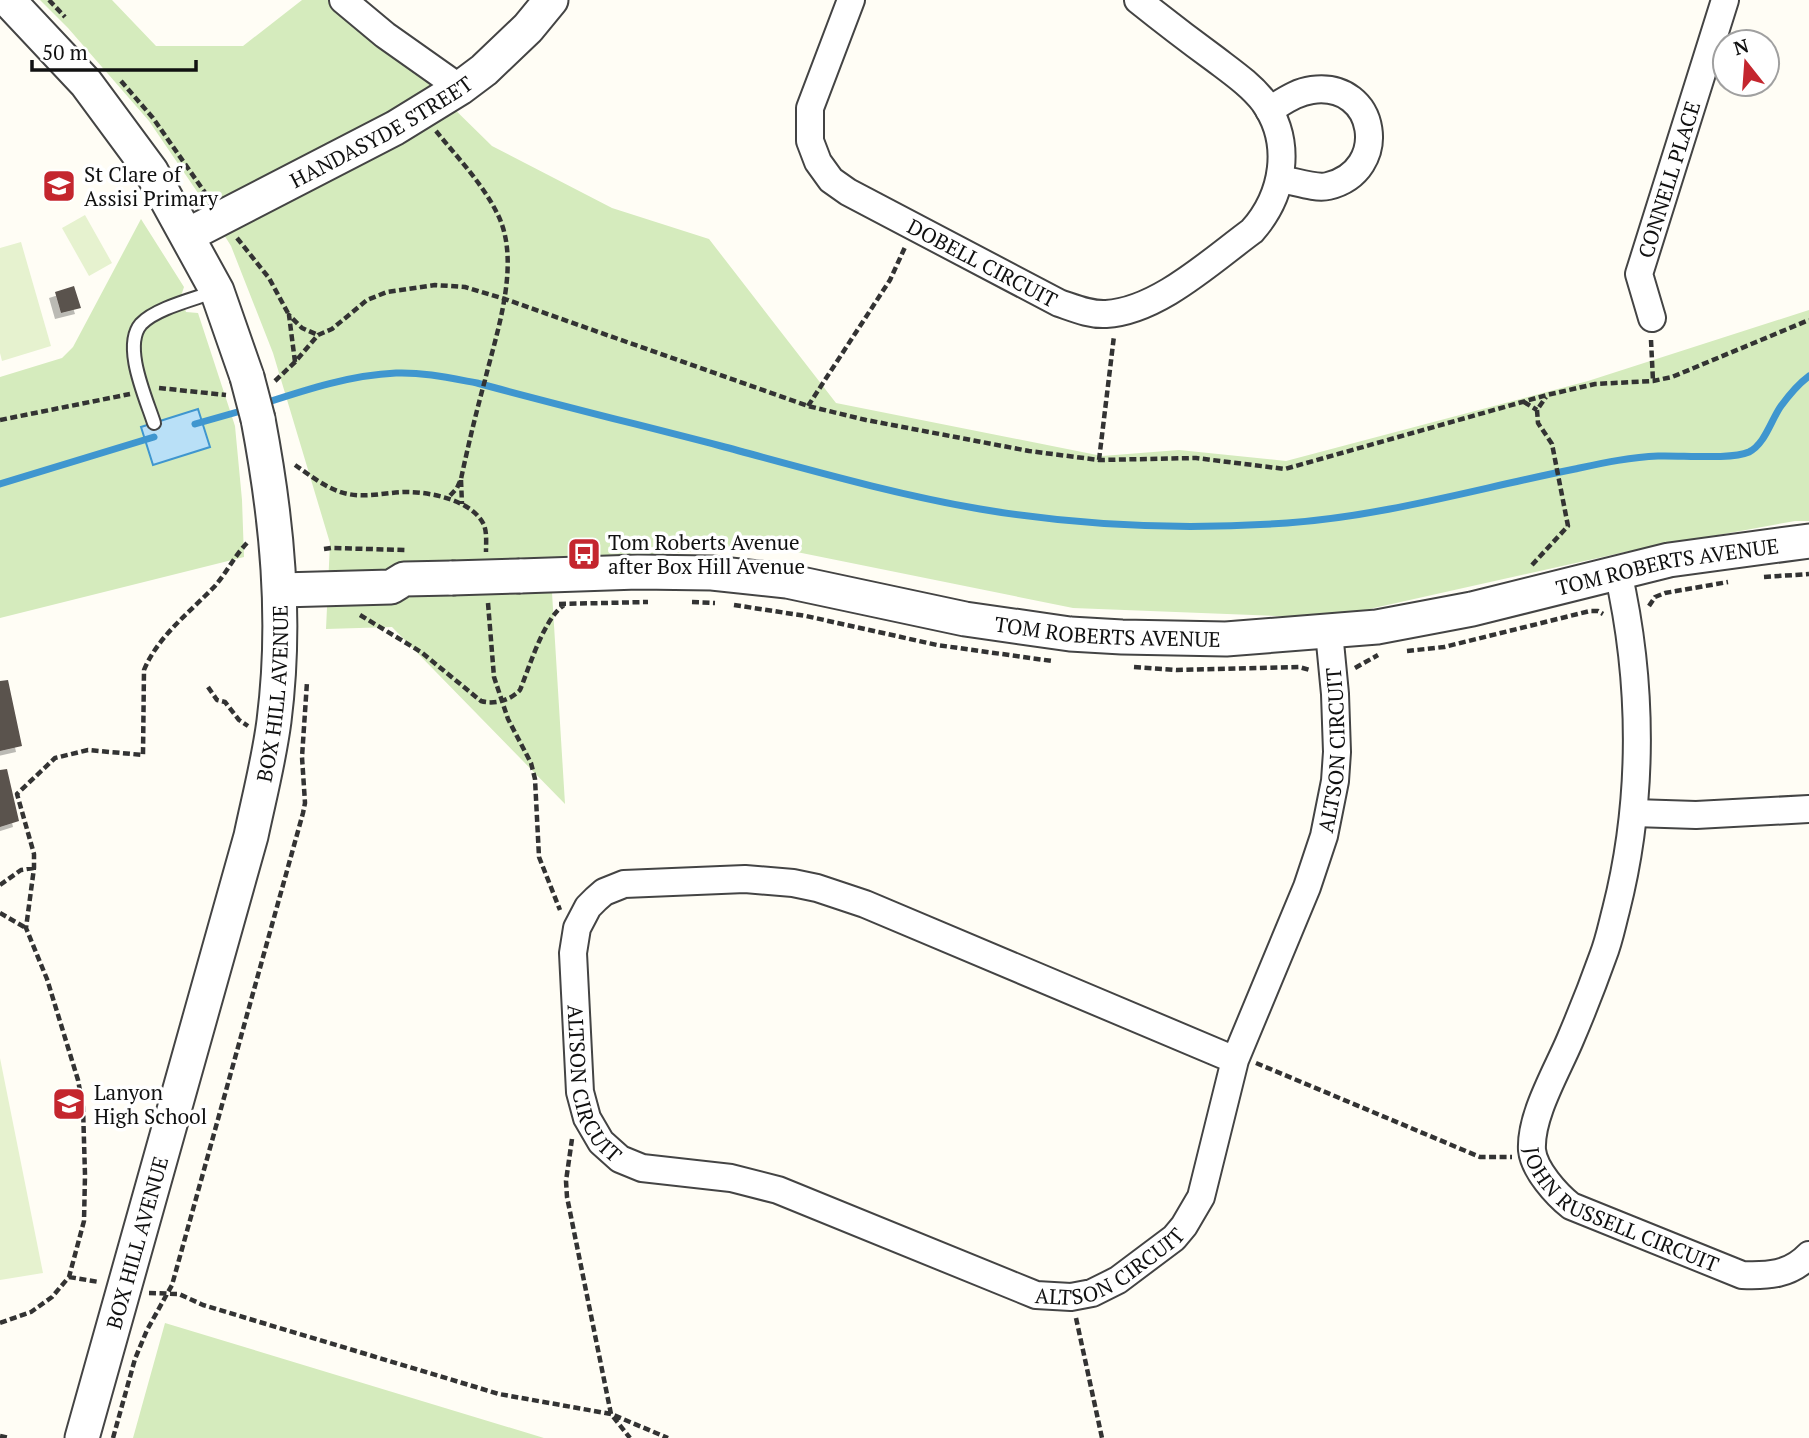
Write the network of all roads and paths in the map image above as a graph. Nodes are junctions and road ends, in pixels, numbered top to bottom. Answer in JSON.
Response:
{"nodes":[{"id":1,"x":8,"y":0,"type":"edge"},
{"id":2,"x":343,"y":0,"type":"edge"},
{"id":3,"x":551,"y":0,"type":"edge"},
{"id":4,"x":851,"y":0,"type":"edge"},
{"id":5,"x":1138,"y":0,"type":"edge"},
{"id":6,"x":1726,"y":0,"type":"edge"},
{"id":7,"x":460,"y":88,"type":"junction"},
{"id":8,"x":1269,"y":110,"type":"junction"},
{"id":9,"x":429,"y":122,"type":"dead end"},
{"id":10,"x":1280,"y":179,"type":"junction"},
{"id":11,"x":915,"y":227,"type":"junction"},
{"id":12,"x":188,"y":235,"type":"junction"},
{"id":13,"x":217,"y":290,"type":"junction"},
{"id":14,"x":505,"y":299,"type":"junction"},
{"id":15,"x":1114,"y":313,"type":"junction"},
{"id":16,"x":1652,"y":318,"type":"joint"},
{"id":17,"x":1809,"y":320,"type":"edge"},
{"id":18,"x":318,"y":335,"type":"junction"},
{"id":19,"x":295,"y":362,"type":"junction"},
{"id":20,"x":1653,"y":381,"type":"junction"},
{"id":21,"x":249,"y":384,"type":"junction"},
{"id":22,"x":144,"y":391,"type":"junction"},
{"id":23,"x":1547,"y":395,"type":"junction"},
{"id":24,"x":1524,"y":402,"type":"junction"},
{"id":25,"x":808,"y":406,"type":"junction"},
{"id":26,"x":1537,"y":410,"type":"junction"},
{"id":27,"x":0,"y":420,"type":"edge"},
{"id":28,"x":154,"y":423,"type":"dead end"},
{"id":29,"x":1099,"y":460,"type":"junction"},
{"id":30,"x":295,"y":465,"type":"dead end"},
{"id":31,"x":461,"y":479,"type":"junction"},
{"id":32,"x":447,"y":499,"type":"junction"},
{"id":33,"x":462,"y":504,"type":"junction"},
{"id":34,"x":249,"y":541,"type":"dead end"},
{"id":35,"x":1809,"y":541,"type":"edge"},
{"id":36,"x":324,"y":549,"type":"dead end"},
{"id":37,"x":486,"y":554,"type":"dead end"},
{"id":38,"x":410,"y":566,"type":"junction"},
{"id":39,"x":1618,"y":572,"type":"junction"},
{"id":40,"x":1523,"y":574,"type":"dead end"},
{"id":41,"x":280,"y":581,"type":"junction"},
{"id":42,"x":488,"y":592,"type":"dead end"},
{"id":43,"x":564,"y":605,"type":"dead end"},
{"id":44,"x":363,"y":608,"type":"dead end"},
{"id":45,"x":1329,"y":632,"type":"junction"},
{"id":46,"x":306,"y":676,"type":"dead end"},
{"id":47,"x":502,"y":700,"type":"junction"},
{"id":48,"x":1809,"y":809,"type":"edge"},
{"id":49,"x":1634,"y":813,"type":"junction"},
{"id":50,"x":34,"y":868,"type":"junction"},
{"id":51,"x":0,"y":885,"type":"edge"},
{"id":52,"x":0,"y":914,"type":"edge"},
{"id":53,"x":561,"y":914,"type":"dead end"},
{"id":54,"x":26,"y":928,"type":"junction"},
{"id":55,"x":1235,"y":1059,"type":"junction"},
{"id":56,"x":574,"y":1127,"type":"dead end"},
{"id":57,"x":1532,"y":1152,"type":"junction"},
{"id":58,"x":1809,"y":1255,"type":"edge"},
{"id":59,"x":69,"y":1277,"type":"junction"},
{"id":60,"x":110,"y":1284,"type":"junction"},
{"id":61,"x":167,"y":1293,"type":"junction"},
{"id":62,"x":1071,"y":1297,"type":"junction"},
{"id":63,"x":0,"y":1323,"type":"edge"},
{"id":64,"x":611,"y":1414,"type":"junction"},
{"id":65,"x":0,"y":1436,"type":"edge"},
{"id":66,"x":9,"y":1438,"type":"edge"},
{"id":67,"x":82,"y":1438,"type":"edge"},
{"id":68,"x":113,"y":1438,"type":"edge"},
{"id":69,"x":630,"y":1438,"type":"edge"},
{"id":70,"x":668,"y":1438,"type":"edge"},
{"id":71,"x":1102,"y":1438,"type":"edge"}],
"edges":[{"from":1,"to":12,"type":"street","name":"BOX HILL AVENUE"},
{"from":2,"to":7,"type":"street"},
{"from":3,"to":7,"type":"street","name":"HANDASYDE STREET"},
{"from":4,"to":11,"type":"street","name":"DOBELL CIRCUIT"},
{"from":5,"to":8,"type":"street","name":"DOBELL CIRCUIT"},
{"from":6,"to":16,"type":"street","name":"CONNELL PLACE"},
{"from":7,"to":12,"type":"street","name":"HANDASYDE STREET"},
{"from":8,"to":10,"type":"street","name":"DOBELL CIRCUIT"},
{"from":8,"to":10,"type":"street"},
{"from":9,"to":14,"type":"path"},
{"from":10,"to":15,"type":"street","name":"DOBELL CIRCUIT"},
{"from":11,"to":15,"type":"street","name":"DOBELL CIRCUIT"},
{"from":11,"to":25,"type":"path"},
{"from":12,"to":13,"type":"street","name":"BOX HILL AVENUE"},
{"from":13,"to":21,"type":"street","name":"BOX HILL AVENUE"},
{"from":13,"to":22,"type":"lane"},
{"from":14,"to":18,"type":"path"},
{"from":14,"to":25,"type":"path"},
{"from":14,"to":31,"type":"path"},
{"from":15,"to":29,"type":"path"},
{"from":16,"to":20,"type":"path"},
{"from":17,"to":20,"type":"path"},
{"from":18,"to":19,"type":"path"},
{"from":18,"to":19,"type":"path"},
{"from":19,"to":21,"type":"path"},
{"from":20,"to":23,"type":"path"},
{"from":21,"to":22,"type":"path"},
{"from":21,"to":41,"type":"street","name":"BOX HILL AVENUE","bridge":true},
{"from":22,"to":27,"type":"path"},
{"from":22,"to":28,"type":"lane"},
{"from":23,"to":24,"type":"path"},
{"from":23,"to":26,"type":"path"},
{"from":24,"to":26,"type":"path"},
{"from":24,"to":29,"type":"path"},
{"from":25,"to":29,"type":"path"},
{"from":26,"to":40,"type":"path"},
{"from":30,"to":32,"type":"path"},
{"from":31,"to":32,"type":"path"},
{"from":31,"to":33,"type":"path"},
{"from":32,"to":33,"type":"path"},
{"from":33,"to":37,"type":"path"},
{"from":34,"to":50,"type":"path"},
{"from":35,"to":39,"type":"street","name":"TOM ROBERTS AVENUE"},
{"from":36,"to":38,"type":"path"},
{"from":38,"to":41,"type":"street","name":"TOM ROBERTS AVENUE"},
{"from":38,"to":45,"type":"street","name":"TOM ROBERTS AVENUE","bridge":true},
{"from":39,"to":45,"type":"street","name":"TOM ROBERTS AVENUE"},
{"from":39,"to":49,"type":"street","name":"JOHN RUSSELL CIRCUIT"},
{"from":41,"to":60,"type":"street","name":"BOX HILL AVENUE"},
{"from":42,"to":47,"type":"path"},
{"from":43,"to":47,"type":"path"},
{"from":44,"to":47,"type":"path"},
{"from":45,"to":55,"type":"street","name":"ALTSON CIRCUIT"},
{"from":46,"to":61,"type":"path"},
{"from":47,"to":53,"type":"path"},
{"from":48,"to":49,"type":"street"},
{"from":49,"to":57,"type":"street","name":"JOHN RUSSELL CIRCUIT"},
{"from":50,"to":51,"type":"path"},
{"from":50,"to":54,"type":"path"},
{"from":52,"to":54,"type":"path"},
{"from":54,"to":59,"type":"path"},
{"from":55,"to":57,"type":"path"},
{"from":55,"to":62,"type":"street","name":"ALTSON CIRCUIT"},
{"from":55,"to":62,"type":"street","name":"ALTSON CIRCUIT"},
{"from":56,"to":64,"type":"path"},
{"from":57,"to":58,"type":"street","name":"JOHN RUSSELL CIRCUIT"},
{"from":59,"to":60,"type":"path"},
{"from":59,"to":63,"type":"path"},
{"from":60,"to":61,"type":"path"},
{"from":60,"to":67,"type":"street","name":"BOX HILL AVENUE"},
{"from":61,"to":64,"type":"path"},
{"from":61,"to":68,"type":"path"},
{"from":62,"to":71,"type":"path"},
{"from":64,"to":69,"type":"path"},
{"from":64,"to":70,"type":"path"},
{"from":65,"to":66,"type":"path"}]}
